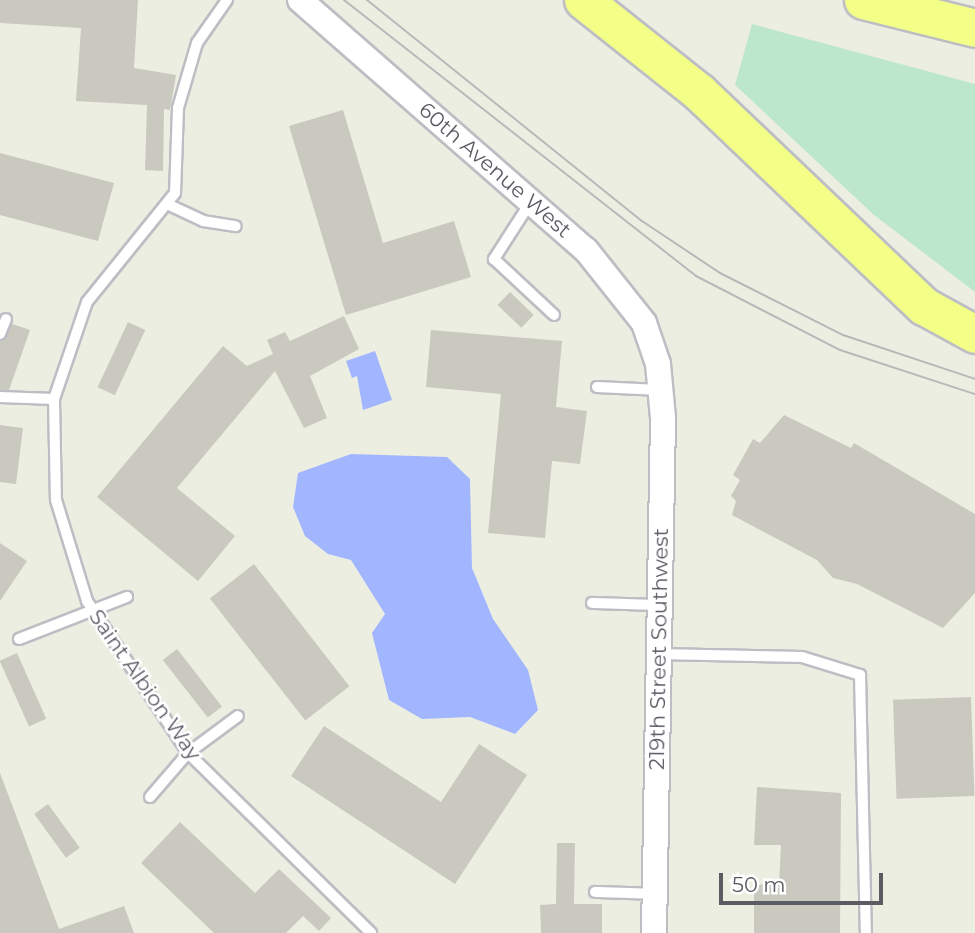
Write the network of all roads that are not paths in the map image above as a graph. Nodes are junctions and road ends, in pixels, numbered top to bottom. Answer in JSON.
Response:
{"nodes":[{"id":1,"x":228,"y":0,"type":"edge"},
{"id":2,"x":300,"y":0,"type":"edge"},
{"id":3,"x":583,"y":0,"type":"edge"},
{"id":4,"x":863,"y":0,"type":"edge"},
{"id":5,"x":975,"y":28,"type":"edge"},
{"id":6,"x":176,"y":193,"type":"junction"},
{"id":7,"x":531,"y":202,"type":"junction"},
{"id":8,"x":167,"y":204,"type":"junction"},
{"id":9,"x":183,"y":212,"type":"junction"},
{"id":10,"x":236,"y":226,"type":"dead end"},
{"id":11,"x":554,"y":315,"type":"dead end"},
{"id":12,"x":6,"y":318,"type":"dead end"},
{"id":13,"x":0,"y":334,"type":"edge"},
{"id":14,"x":975,"y":334,"type":"edge"},
{"id":15,"x":658,"y":364,"type":"joint"},
{"id":16,"x":597,"y":387,"type":"dead end"},
{"id":17,"x":661,"y":390,"type":"junction"},
{"id":18,"x":0,"y":397,"type":"edge"},
{"id":19,"x":54,"y":399,"type":"junction"},
{"id":20,"x":127,"y":597,"type":"dead end"},
{"id":21,"x":592,"y":603,"type":"dead end"},
{"id":22,"x":660,"y":605,"type":"junction"},
{"id":23,"x":92,"y":609,"type":"junction"},
{"id":24,"x":19,"y":639,"type":"dead end"},
{"id":25,"x":659,"y":654,"type":"junction"},
{"id":26,"x":238,"y":716,"type":"dead end"},
{"id":27,"x":188,"y":753,"type":"junction"},
{"id":28,"x":150,"y":797,"type":"dead end"},
{"id":29,"x":595,"y":892,"type":"dead end"},
{"id":30,"x":655,"y":894,"type":"junction"},
{"id":31,"x":371,"y":933,"type":"edge"},
{"id":32,"x":654,"y":933,"type":"edge"},
{"id":33,"x":866,"y":933,"type":"edge"}],
"edges":[{"from":1,"to":6,"type":"lane"},
{"from":2,"to":7,"type":"street","name":"60th Avenue West"},
{"from":3,"to":14,"type":"highway"},
{"from":4,"to":5,"type":"highway"},
{"from":6,"to":8,"type":"lane","name":"Saint Albion Way"},
{"from":6,"to":9,"type":"lane"},
{"from":7,"to":11,"type":"lane"},
{"from":7,"to":15,"type":"street","name":"60th Avenue West"},
{"from":8,"to":9,"type":"lane"},
{"from":8,"to":19,"type":"lane","name":"Saint Albion Way"},
{"from":9,"to":10,"type":"lane"},
{"from":12,"to":13,"type":"lane"},
{"from":15,"to":17,"type":"street","name":"219th Street Southwest"},
{"from":16,"to":17,"type":"lane"},
{"from":17,"to":22,"type":"street","name":"219th Street Southwest"},
{"from":18,"to":19,"type":"lane"},
{"from":19,"to":23,"type":"lane","name":"Saint Albion Way"},
{"from":20,"to":23,"type":"lane"},
{"from":21,"to":22,"type":"lane"},
{"from":22,"to":25,"type":"street","name":"219th Street Southwest"},
{"from":23,"to":24,"type":"lane"},
{"from":23,"to":27,"type":"lane","name":"Saint Albion Way"},
{"from":25,"to":30,"type":"street","name":"219th Street Southwest"},
{"from":25,"to":33,"type":"lane"},
{"from":26,"to":27,"type":"lane"},
{"from":27,"to":28,"type":"lane"},
{"from":27,"to":31,"type":"lane","name":"Saint Albion Way"},
{"from":29,"to":30,"type":"lane"},
{"from":30,"to":32,"type":"street","name":"219th Street Southwest"}]}
